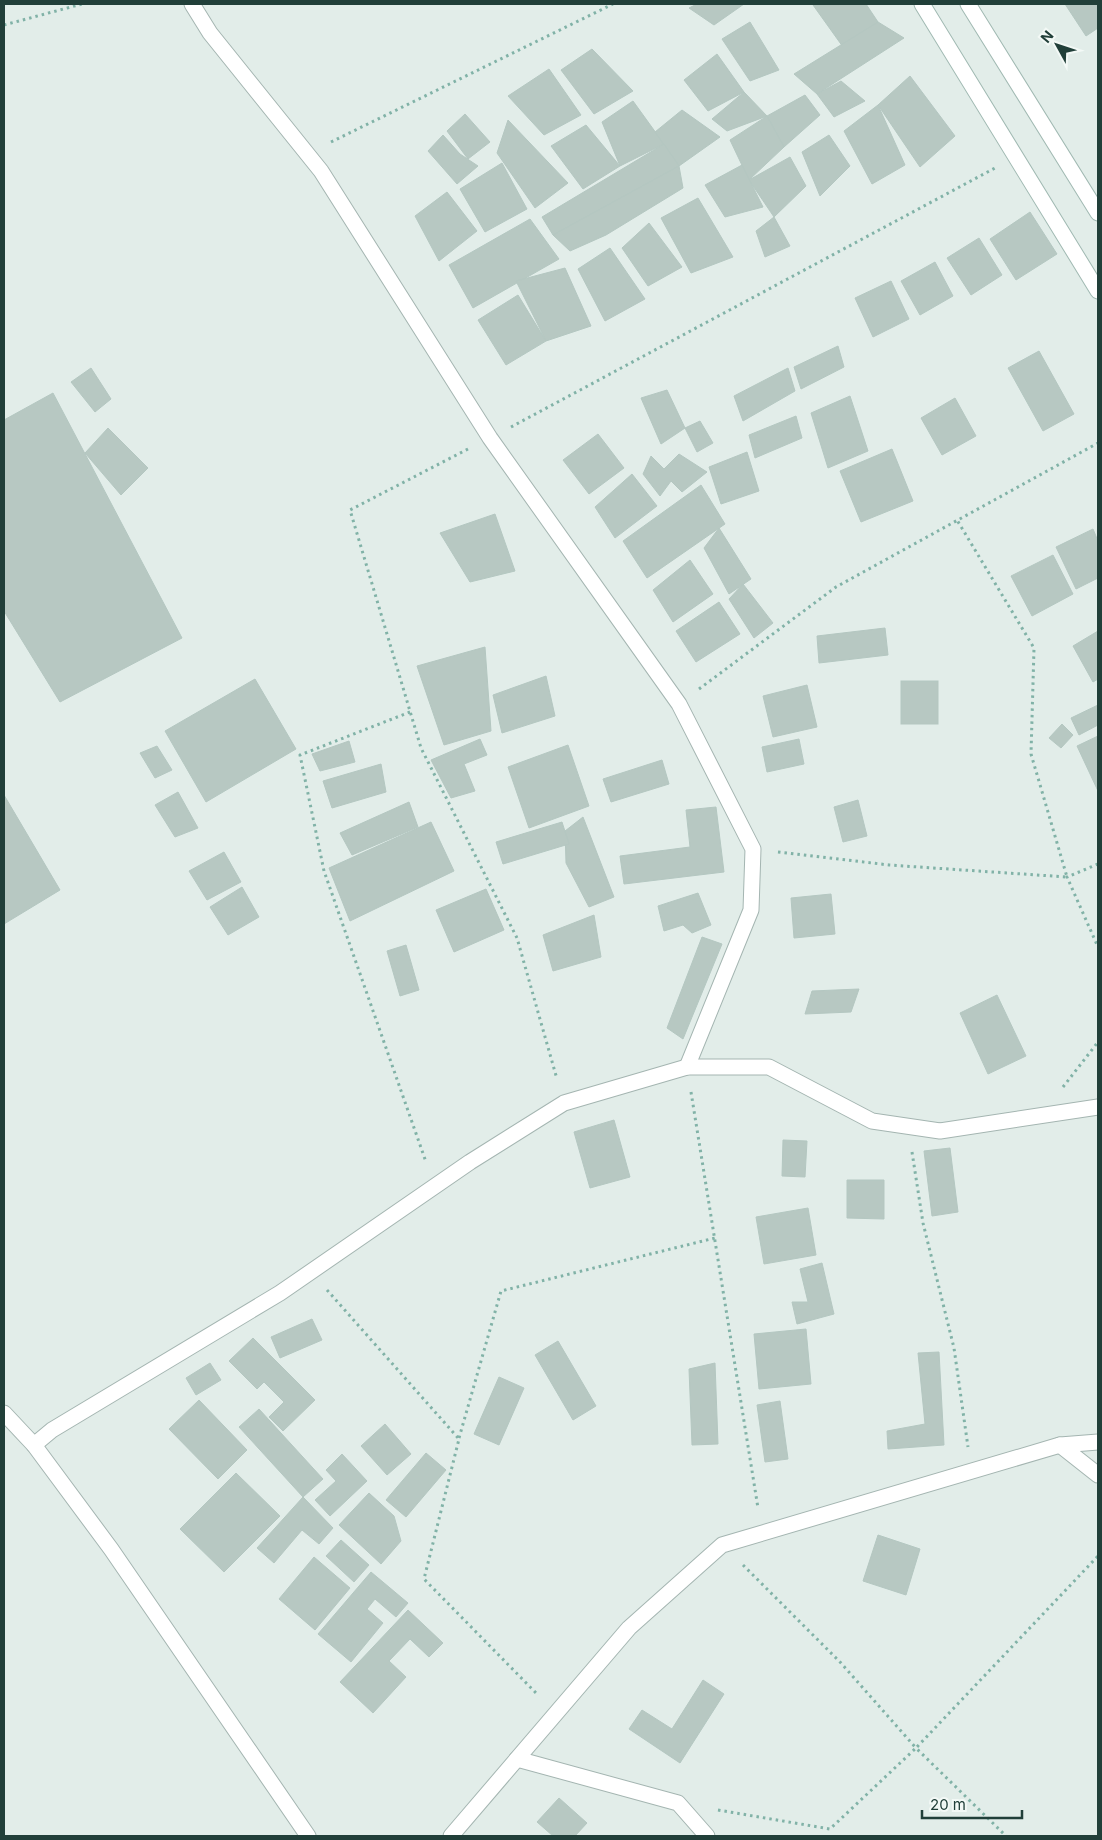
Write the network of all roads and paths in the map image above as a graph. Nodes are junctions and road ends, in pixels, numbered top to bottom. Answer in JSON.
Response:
{"nodes":[{"id":1,"x":82,"y":4,"type":"edge"},
{"id":2,"x":192,"y":4,"type":"edge"},
{"id":3,"x":613,"y":4,"type":"edge"},
{"id":4,"x":922,"y":4,"type":"edge"},
{"id":5,"x":968,"y":4,"type":"edge"},
{"id":6,"x":4,"y":25,"type":"edge"},
{"id":7,"x":307,"y":154,"type":"junction"},
{"id":8,"x":1016,"y":158,"type":"junction"},
{"id":9,"x":1098,"y":213,"type":"edge"},
{"id":10,"x":1098,"y":291,"type":"edge"},
{"id":11,"x":490,"y":438,"type":"junction"},
{"id":12,"x":1098,"y":443,"type":"edge"},
{"id":13,"x":957,"y":520,"type":"junction"},
{"id":14,"x":679,"y":704,"type":"junction"},
{"id":15,"x":410,"y":712,"type":"junction"},
{"id":16,"x":753,"y":849,"type":"junction"},
{"id":17,"x":1098,"y":864,"type":"edge"},
{"id":18,"x":1067,"y":877,"type":"junction"},
{"id":19,"x":1098,"y":948,"type":"edge"},
{"id":20,"x":1098,"y":1042,"type":"edge"},
{"id":21,"x":687,"y":1067,"type":"junction"},
{"id":22,"x":564,"y":1102,"type":"junction"},
{"id":23,"x":1098,"y":1106,"type":"edge"},
{"id":24,"x":1041,"y":1115,"type":"junction"},
{"id":25,"x":909,"y":1126,"type":"junction"},
{"id":26,"x":434,"y":1186,"type":"junction"},
{"id":27,"x":714,"y":1238,"type":"junction"},
{"id":28,"x":311,"y":1272,"type":"junction"},
{"id":29,"x":4,"y":1413,"type":"edge"},
{"id":30,"x":458,"y":1439,"type":"junction"},
{"id":31,"x":1098,"y":1442,"type":"edge"},
{"id":32,"x":34,"y":1445,"type":"junction"},
{"id":33,"x":1060,"y":1445,"type":"junction"},
{"id":34,"x":971,"y":1471,"type":"junction"},
{"id":35,"x":1098,"y":1475,"type":"edge"},
{"id":36,"x":762,"y":1533,"type":"junction"},
{"id":37,"x":722,"y":1545,"type":"junction"},
{"id":38,"x":1098,"y":1556,"type":"edge"},
{"id":39,"x":556,"y":1713,"type":"junction"},
{"id":40,"x":916,"y":1748,"type":"junction"},
{"id":41,"x":517,"y":1759,"type":"junction"},
{"id":42,"x":678,"y":1803,"type":"junction"},
{"id":43,"x":308,"y":1836,"type":"edge"},
{"id":44,"x":451,"y":1836,"type":"edge"},
{"id":45,"x":707,"y":1836,"type":"edge"},
{"id":46,"x":1006,"y":1836,"type":"edge"}],
"edges":[{"from":1,"to":6,"type":"path"},
{"from":2,"to":7,"type":"street"},
{"from":3,"to":7,"type":"path"},
{"from":4,"to":8,"type":"street"},
{"from":5,"to":9,"type":"street"},
{"from":7,"to":11,"type":"street"},
{"from":8,"to":10,"type":"street"},
{"from":8,"to":11,"type":"path"},
{"from":11,"to":14,"type":"street"},
{"from":11,"to":15,"type":"path"},
{"from":12,"to":13,"type":"path"},
{"from":13,"to":14,"type":"path"},
{"from":13,"to":18,"type":"path"},
{"from":14,"to":16,"type":"street"},
{"from":15,"to":22,"type":"path"},
{"from":15,"to":26,"type":"path"},
{"from":16,"to":18,"type":"path"},
{"from":16,"to":21,"type":"street"},
{"from":17,"to":18,"type":"path"},
{"from":18,"to":19,"type":"path"},
{"from":20,"to":24,"type":"path"},
{"from":21,"to":22,"type":"street"},
{"from":21,"to":25,"type":"street"},
{"from":21,"to":27,"type":"path"},
{"from":22,"to":26,"type":"street"},
{"from":23,"to":24,"type":"street"},
{"from":24,"to":25,"type":"street"},
{"from":25,"to":34,"type":"path"},
{"from":26,"to":28,"type":"street"},
{"from":27,"to":30,"type":"path"},
{"from":27,"to":36,"type":"path"},
{"from":28,"to":30,"type":"path"},
{"from":28,"to":32,"type":"street"},
{"from":29,"to":32,"type":"street"},
{"from":30,"to":39,"type":"path"},
{"from":31,"to":33,"type":"street"},
{"from":32,"to":43,"type":"street"},
{"from":33,"to":34,"type":"street"},
{"from":33,"to":35,"type":"street"},
{"from":34,"to":36,"type":"street"},
{"from":36,"to":37,"type":"street"},
{"from":37,"to":39,"type":"street"},
{"from":37,"to":40,"type":"path"},
{"from":38,"to":40,"type":"path"},
{"from":39,"to":41,"type":"street"},
{"from":40,"to":42,"type":"path"},
{"from":40,"to":46,"type":"path"},
{"from":41,"to":42,"type":"street"},
{"from":41,"to":44,"type":"street"},
{"from":42,"to":45,"type":"street"}]}
